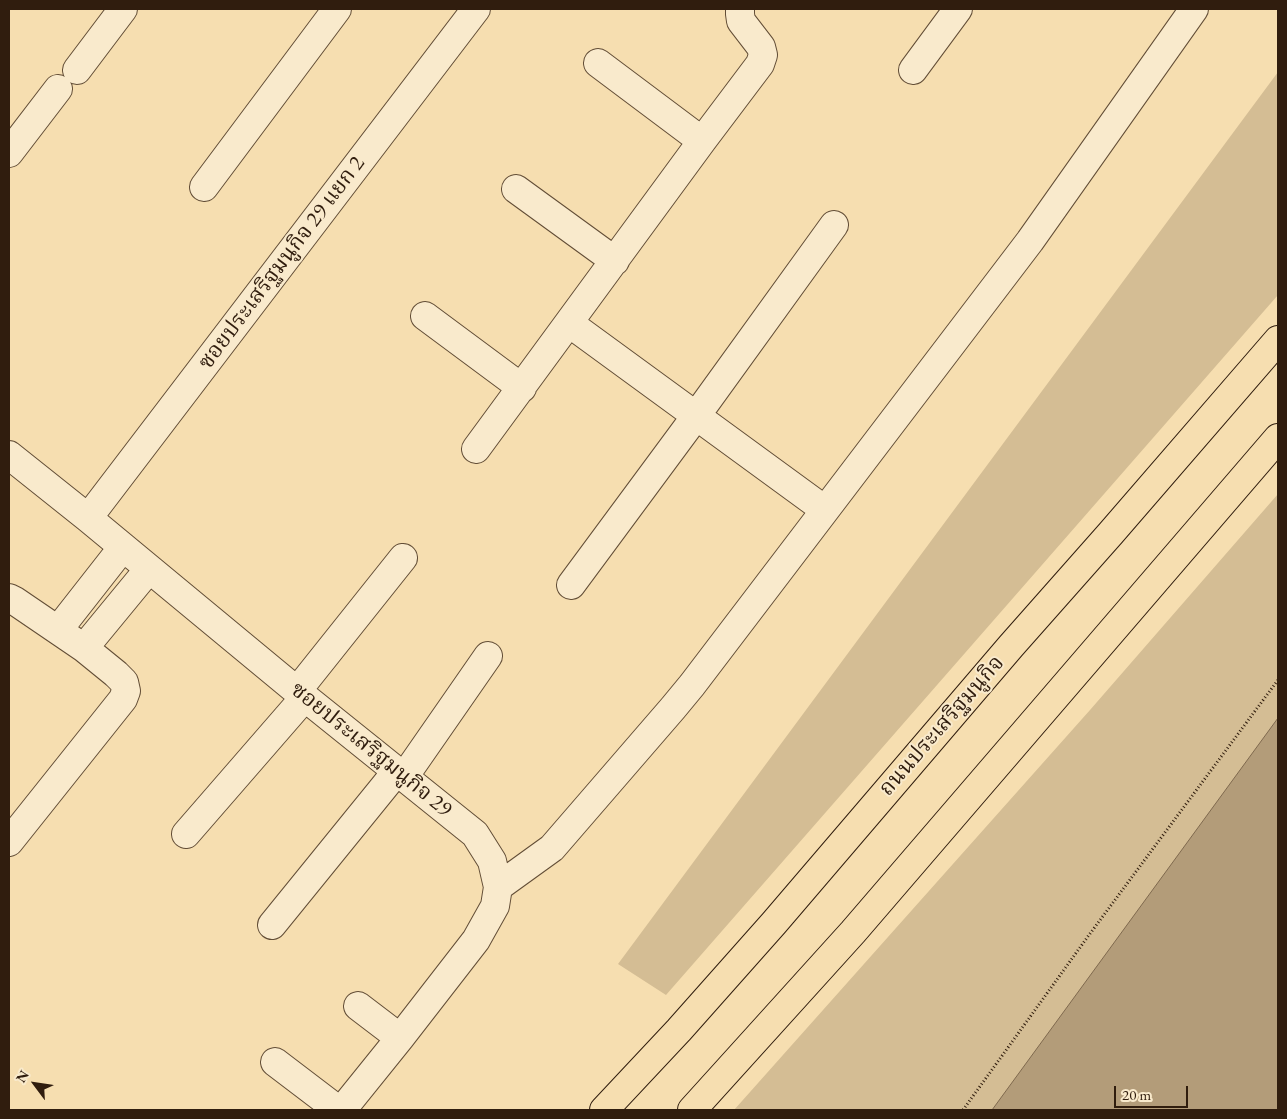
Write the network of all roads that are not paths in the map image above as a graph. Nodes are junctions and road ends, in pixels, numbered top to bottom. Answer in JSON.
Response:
{"nodes":[{"id":1,"x":123,"y":9,"type":"edge"},
{"id":2,"x":337,"y":9,"type":"edge"},
{"id":3,"x":476,"y":9,"type":"edge"},
{"id":4,"x":740,"y":9,"type":"edge"},
{"id":5,"x":958,"y":9,"type":"edge"},
{"id":6,"x":1194,"y":9,"type":"edge"},
{"id":7,"x":598,"y":63,"type":"dead end"},
{"id":8,"x":77,"y":70,"type":"dead end"},
{"id":9,"x":913,"y":70,"type":"dead end"},
{"id":10,"x":58,"y":89,"type":"dead end"},
{"id":11,"x":702,"y":141,"type":"junction"},
{"id":12,"x":9,"y":153,"type":"edge"},
{"id":13,"x":204,"y":187,"type":"dead end"},
{"id":14,"x":516,"y":188,"type":"dead end"},
{"id":15,"x":834,"y":225,"type":"dead end"},
{"id":16,"x":614,"y":261,"type":"junction"},
{"id":17,"x":425,"y":316,"type":"dead end"},
{"id":18,"x":569,"y":323,"type":"junction"},
{"id":19,"x":1278,"y":340,"type":"edge"},
{"id":20,"x":522,"y":388,"type":"junction"},
{"id":21,"x":696,"y":416,"type":"junction"},
{"id":22,"x":1278,"y":438,"type":"edge"},
{"id":23,"x":476,"y":449,"type":"dead end"},
{"id":24,"x":9,"y":455,"type":"edge"},
{"id":25,"x":825,"y":510,"type":"junction"},
{"id":26,"x":88,"y":518,"type":"junction"},
{"id":27,"x":123,"y":547,"type":"junction"},
{"id":28,"x":403,"y":558,"type":"dead end"},
{"id":29,"x":149,"y":569,"type":"junction"},
{"id":30,"x":571,"y":585,"type":"dead end"},
{"id":31,"x":9,"y":598,"type":"edge"},
{"id":32,"x":58,"y":630,"type":"junction"},
{"id":33,"x":84,"y":648,"type":"junction"},
{"id":34,"x":488,"y":656,"type":"dead end"},
{"id":35,"x":301,"y":694,"type":"junction"},
{"id":36,"x":401,"y":774,"type":"junction"},
{"id":37,"x":186,"y":834,"type":"dead end"},
{"id":38,"x":9,"y":842,"type":"edge"},
{"id":39,"x":498,"y":887,"type":"junction"},
{"id":40,"x":272,"y":925,"type":"dead end"},
{"id":41,"x":358,"y":1006,"type":"dead end"},
{"id":42,"x":400,"y":1038,"type":"junction"},
{"id":43,"x":275,"y":1062,"type":"dead end"},
{"id":44,"x":338,"y":1110,"type":"edge"},
{"id":45,"x":342,"y":1110,"type":"edge"},
{"id":46,"x":604,"y":1110,"type":"edge"},
{"id":47,"x":692,"y":1110,"type":"edge"}],
"edges":[{"from":1,"to":8,"type":"street"},
{"from":2,"to":13,"type":"street"},
{"from":3,"to":26,"type":"street","name":"ซอยประเสริฐมนูกิจ 29 แยก 2"},
{"from":4,"to":11,"type":"street"},
{"from":5,"to":9,"type":"street"},
{"from":6,"to":25,"type":"street"},
{"from":7,"to":11,"type":"street"},
{"from":10,"to":12,"type":"street"},
{"from":11,"to":16,"type":"street"},
{"from":14,"to":16,"type":"street"},
{"from":15,"to":21,"type":"street"},
{"from":16,"to":18,"type":"street"},
{"from":17,"to":20,"type":"street"},
{"from":18,"to":20,"type":"street"},
{"from":18,"to":21,"type":"street"},
{"from":19,"to":46,"type":"main road","name":"ถนนประเสริฐมนูกิจ"},
{"from":20,"to":23,"type":"street"},
{"from":21,"to":25,"type":"street"},
{"from":21,"to":30,"type":"street"},
{"from":22,"to":47,"type":"main road"},
{"from":24,"to":26,"type":"street","name":"ซอยประเสริฐมนูกิจ 29"},
{"from":25,"to":39,"type":"street"},
{"from":26,"to":27,"type":"street","name":"ซอยประเสริฐมนูกิจ 29"},
{"from":27,"to":29,"type":"street","name":"ซอยประเสริฐมนูกิจ 29"},
{"from":27,"to":32,"type":"street"},
{"from":28,"to":35,"type":"street"},
{"from":29,"to":33,"type":"street"},
{"from":29,"to":35,"type":"street","name":"ซอยประเสริฐมนูกิจ 29"},
{"from":31,"to":32,"type":"street"},
{"from":32,"to":33,"type":"street"},
{"from":33,"to":38,"type":"street"},
{"from":34,"to":36,"type":"street"},
{"from":35,"to":36,"type":"street","name":"ซอยประเสริฐมนูกิจ 29"},
{"from":35,"to":37,"type":"street"},
{"from":36,"to":39,"type":"street","name":"ซอยประเสริฐมนูกิจ 29"},
{"from":36,"to":40,"type":"street"},
{"from":39,"to":42,"type":"street","name":"ซอยประเสริฐมนูกิจ 29"},
{"from":41,"to":42,"type":"street"},
{"from":42,"to":45,"type":"street","name":"ซอยประเสริฐมนูกิจ 29"},
{"from":43,"to":44,"type":"street"}]}
